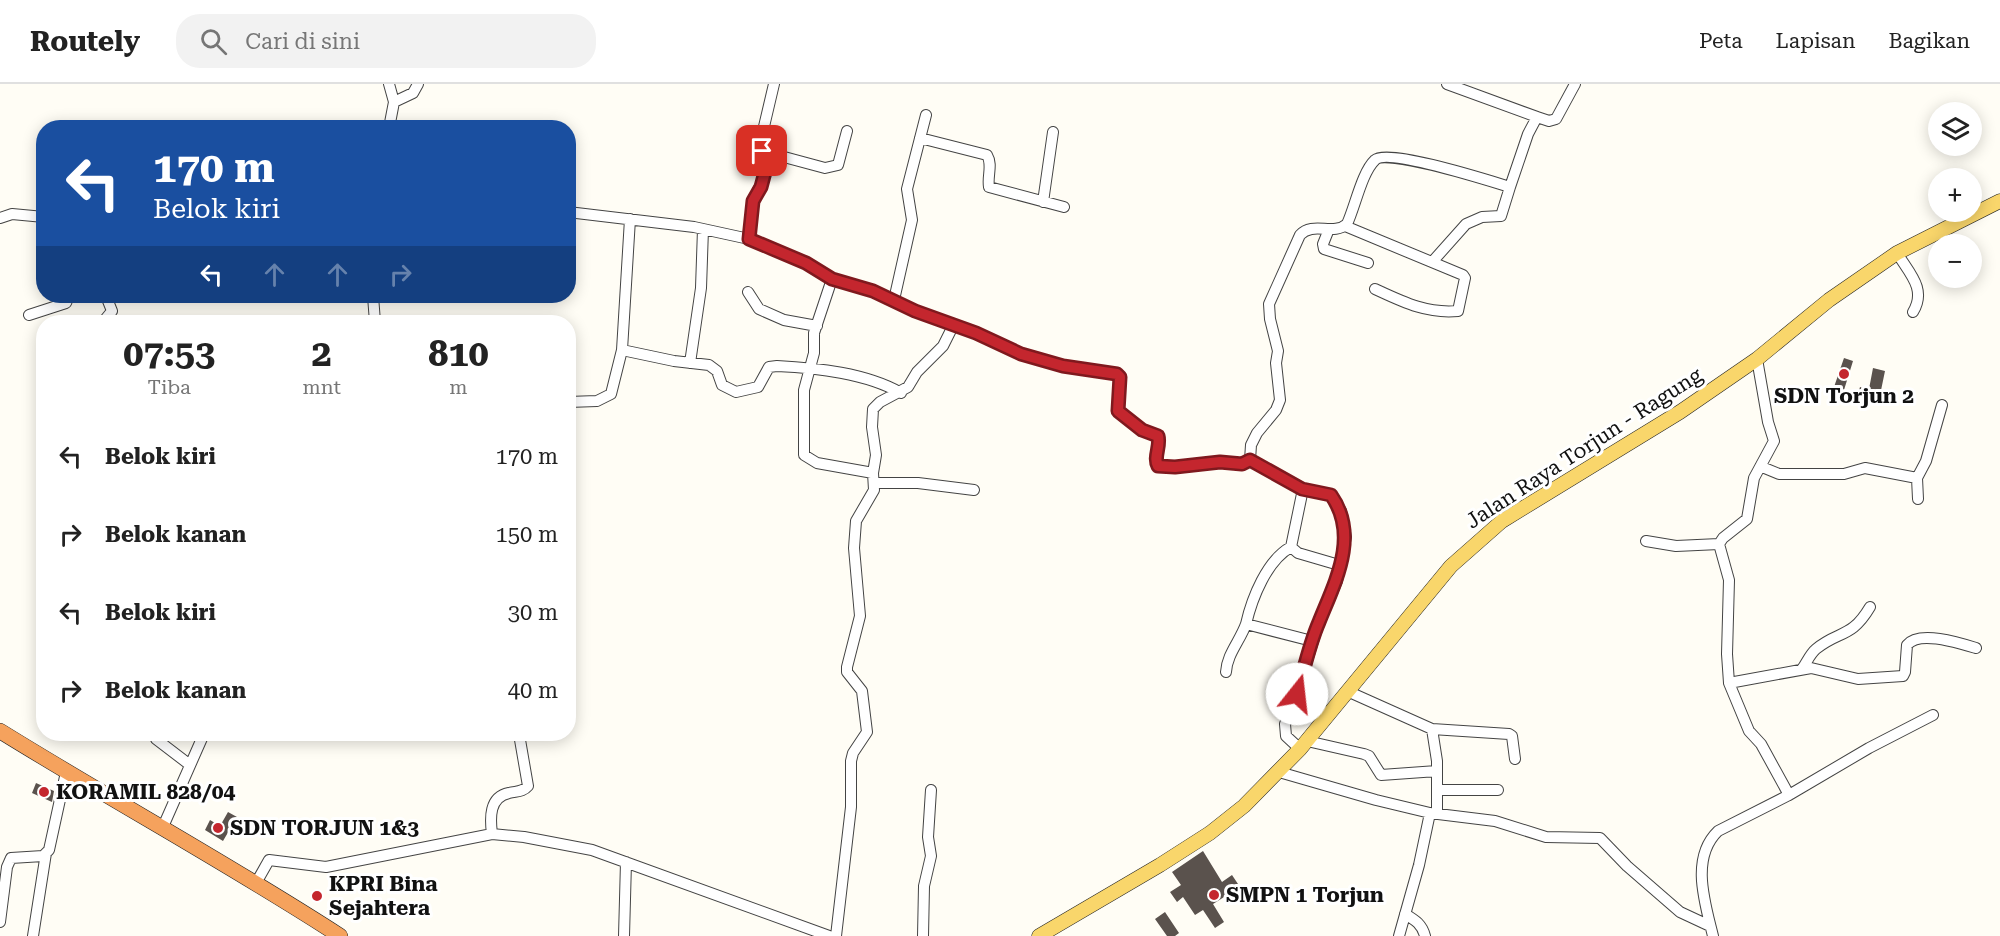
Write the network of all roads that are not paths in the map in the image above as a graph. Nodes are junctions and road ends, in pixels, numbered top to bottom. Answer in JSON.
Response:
{"nodes":[{"id":1,"x":389,"y":84,"type":"edge"},
{"id":2,"x":418,"y":84,"type":"edge"},
{"id":3,"x":774,"y":84,"type":"edge"},
{"id":4,"x":1447,"y":84,"type":"edge"},
{"id":5,"x":1575,"y":84,"type":"edge"},
{"id":6,"x":394,"y":102,"type":"junction"},
{"id":7,"x":926,"y":115,"type":"dead end"},
{"id":8,"x":1537,"y":117,"type":"junction"},
{"id":9,"x":391,"y":120,"type":"edge"},
{"id":10,"x":847,"y":131,"type":"dead end"},
{"id":11,"x":1053,"y":132,"type":"dead end"},
{"id":12,"x":920,"y":138,"type":"junction"},
{"id":13,"x":762,"y":151,"type":"junction"},
{"id":14,"x":1510,"y":187,"type":"junction"},
{"id":15,"x":2000,"y":201,"type":"edge"},
{"id":16,"x":1043,"y":202,"type":"junction"},
{"id":17,"x":1064,"y":207,"type":"dead end"},
{"id":18,"x":576,"y":213,"type":"edge"},
{"id":19,"x":36,"y":216,"type":"edge"},
{"id":20,"x":0,"y":218,"type":"edge"},
{"id":21,"x":630,"y":219,"type":"junction"},
{"id":22,"x":1345,"y":226,"type":"junction"},
{"id":23,"x":703,"y":229,"type":"junction"},
{"id":24,"x":1329,"y":229,"type":"junction"},
{"id":25,"x":749,"y":239,"type":"junction"},
{"id":26,"x":1897,"y":253,"type":"junction"},
{"id":27,"x":1433,"y":261,"type":"junction"},
{"id":28,"x":1368,"y":263,"type":"dead end"},
{"id":29,"x":832,"y":279,"type":"junction"},
{"id":30,"x":1375,"y":289,"type":"dead end"},
{"id":31,"x":748,"y":292,"type":"dead end"},
{"id":32,"x":894,"y":300,"type":"junction"},
{"id":33,"x":66,"y":303,"type":"edge"},
{"id":34,"x":1913,"y":312,"type":"dead end"},
{"id":35,"x":29,"y":315,"type":"dead end"},
{"id":36,"x":817,"y":326,"type":"junction"},
{"id":37,"x":953,"y":326,"type":"junction"},
{"id":38,"x":622,"y":350,"type":"junction"},
{"id":39,"x":1757,"y":359,"type":"junction"},
{"id":40,"x":690,"y":363,"type":"junction"},
{"id":41,"x":811,"y":369,"type":"junction"},
{"id":42,"x":901,"y":393,"type":"junction"},
{"id":43,"x":576,"y":402,"type":"edge"},
{"id":44,"x":1942,"y":405,"type":"dead end"},
{"id":45,"x":1250,"y":460,"type":"junction"},
{"id":46,"x":1761,"y":467,"type":"junction"},
{"id":47,"x":874,"y":478,"type":"junction"},
{"id":48,"x":1917,"y":478,"type":"junction"},
{"id":49,"x":1302,"y":489,"type":"junction"},
{"id":50,"x":974,"y":490,"type":"dead end"},
{"id":51,"x":1918,"y":500,"type":"dead end"},
{"id":52,"x":1646,"y":541,"type":"dead end"},
{"id":53,"x":1719,"y":544,"type":"junction"},
{"id":54,"x":1291,"y":547,"type":"junction"},
{"id":55,"x":1339,"y":565,"type":"junction"},
{"id":56,"x":1870,"y":608,"type":"dead end"},
{"id":57,"x":1246,"y":624,"type":"junction"},
{"id":58,"x":1312,"y":641,"type":"junction"},
{"id":59,"x":1976,"y":648,"type":"dead end"},
{"id":60,"x":1803,"y":669,"type":"junction"},
{"id":61,"x":1226,"y":672,"type":"dead end"},
{"id":62,"x":1730,"y":683,"type":"junction"},
{"id":63,"x":1347,"y":691,"type":"junction"},
{"id":64,"x":1933,"y":715,"type":"dead end"},
{"id":65,"x":1431,"y":729,"type":"junction"},
{"id":66,"x":0,"y":731,"type":"edge"},
{"id":67,"x":159,"y":741,"type":"edge"},
{"id":68,"x":201,"y":741,"type":"edge"},
{"id":69,"x":520,"y":741,"type":"edge"},
{"id":70,"x":1304,"y":745,"type":"junction"},
{"id":71,"x":1515,"y":759,"type":"dead end"},
{"id":72,"x":190,"y":765,"type":"junction"},
{"id":73,"x":1437,"y":771,"type":"junction"},
{"id":74,"x":66,"y":772,"type":"junction"},
{"id":75,"x":1279,"y":772,"type":"junction"},
{"id":76,"x":931,"y":790,"type":"dead end"},
{"id":77,"x":1437,"y":790,"type":"junction"},
{"id":78,"x":1498,"y":790,"type":"dead end"},
{"id":79,"x":1788,"y":792,"type":"junction"},
{"id":80,"x":1434,"y":813,"type":"junction"},
{"id":81,"x":162,"y":829,"type":"junction"},
{"id":82,"x":492,"y":834,"type":"junction"},
{"id":83,"x":46,"y":853,"type":"junction"},
{"id":84,"x":626,"y":862,"type":"junction"},
{"id":85,"x":256,"y":883,"type":"junction"},
{"id":86,"x":1405,"y":914,"type":"junction"},
{"id":87,"x":0,"y":922,"type":"edge"},
{"id":88,"x":1711,"y":931,"type":"edge"},
{"id":89,"x":33,"y":936,"type":"edge"},
{"id":90,"x":340,"y":936,"type":"edge"},
{"id":91,"x":624,"y":936,"type":"edge"},
{"id":92,"x":829,"y":936,"type":"edge"},
{"id":93,"x":836,"y":936,"type":"edge"},
{"id":94,"x":923,"y":936,"type":"edge"},
{"id":95,"x":1039,"y":936,"type":"edge"},
{"id":96,"x":1399,"y":936,"type":"edge"},
{"id":97,"x":1425,"y":936,"type":"edge"}],
"edges":[{"from":1,"to":6,"type":"street"},
{"from":2,"to":6,"type":"street"},
{"from":3,"to":13,"type":"street"},
{"from":4,"to":8,"type":"street"},
{"from":5,"to":8,"type":"street"},
{"from":6,"to":9,"type":"street"},
{"from":7,"to":12,"type":"street"},
{"from":8,"to":14,"type":"street"},
{"from":10,"to":13,"type":"street"},
{"from":11,"to":16,"type":"street"},
{"from":12,"to":16,"type":"street"},
{"from":12,"to":32,"type":"street"},
{"from":13,"to":25,"type":"street"},
{"from":14,"to":22,"type":"street"},
{"from":14,"to":27,"type":"street"},
{"from":15,"to":26,"type":"main road","name":"Jalan Raya Torjun - Ragung"},
{"from":16,"to":17,"type":"street"},
{"from":18,"to":21,"type":"street"},
{"from":19,"to":20,"type":"street"},
{"from":21,"to":23,"type":"street"},
{"from":21,"to":38,"type":"street"},
{"from":22,"to":24,"type":"street"},
{"from":22,"to":27,"type":"street"},
{"from":23,"to":25,"type":"street"},
{"from":23,"to":40,"type":"street"},
{"from":24,"to":28,"type":"street"},
{"from":24,"to":45,"type":"street"},
{"from":25,"to":29,"type":"street"},
{"from":26,"to":34,"type":"street"},
{"from":26,"to":39,"type":"main road","name":"Jalan Raya Torjun - Ragung"},
{"from":27,"to":30,"type":"street"},
{"from":29,"to":32,"type":"street"},
{"from":29,"to":36,"type":"street"},
{"from":31,"to":36,"type":"street"},
{"from":32,"to":37,"type":"street"},
{"from":33,"to":35,"type":"street"},
{"from":36,"to":41,"type":"street"},
{"from":37,"to":42,"type":"street"},
{"from":37,"to":45,"type":"street"},
{"from":38,"to":40,"type":"street"},
{"from":38,"to":43,"type":"street"},
{"from":39,"to":46,"type":"street"},
{"from":39,"to":63,"type":"main road","name":"Jalan Raya Torjun - Ragung"},
{"from":40,"to":41,"type":"street"},
{"from":41,"to":42,"type":"street"},
{"from":41,"to":47,"type":"street"},
{"from":42,"to":47,"type":"street"},
{"from":44,"to":48,"type":"street"},
{"from":45,"to":49,"type":"street"},
{"from":46,"to":48,"type":"street"},
{"from":46,"to":53,"type":"street"},
{"from":47,"to":50,"type":"street"},
{"from":47,"to":93,"type":"street"},
{"from":48,"to":51,"type":"street"},
{"from":49,"to":54,"type":"street"},
{"from":49,"to":55,"type":"street"},
{"from":52,"to":53,"type":"street"},
{"from":53,"to":62,"type":"street"},
{"from":54,"to":55,"type":"street"},
{"from":54,"to":57,"type":"street"},
{"from":55,"to":58,"type":"street"},
{"from":56,"to":60,"type":"street"},
{"from":57,"to":58,"type":"street"},
{"from":57,"to":61,"type":"street"},
{"from":58,"to":70,"type":"street"},
{"from":59,"to":60,"type":"street"},
{"from":60,"to":62,"type":"street"},
{"from":62,"to":79,"type":"street"},
{"from":63,"to":65,"type":"street"},
{"from":63,"to":70,"type":"main road","name":"Jalan Raya Torjun - Ragung"},
{"from":64,"to":79,"type":"street"},
{"from":65,"to":71,"type":"street"},
{"from":65,"to":73,"type":"street"},
{"from":66,"to":74,"type":"highway"},
{"from":67,"to":72,"type":"street"},
{"from":68,"to":72,"type":"street"},
{"from":69,"to":82,"type":"street"},
{"from":70,"to":73,"type":"street"},
{"from":70,"to":75,"type":"main road","name":"Jalan Raya Torjun - Ragung"},
{"from":72,"to":81,"type":"street"},
{"from":73,"to":77,"type":"street"},
{"from":74,"to":81,"type":"highway"},
{"from":74,"to":83,"type":"street"},
{"from":75,"to":80,"type":"street"},
{"from":75,"to":95,"type":"main road","name":"Jalan Raya Torjun - Ragung"},
{"from":76,"to":94,"type":"street"},
{"from":77,"to":78,"type":"street"},
{"from":77,"to":80,"type":"street"},
{"from":79,"to":88,"type":"street"},
{"from":80,"to":86,"type":"street"},
{"from":80,"to":88,"type":"street"},
{"from":81,"to":85,"type":"highway"},
{"from":82,"to":84,"type":"street"},
{"from":82,"to":85,"type":"street"},
{"from":83,"to":87,"type":"street"},
{"from":83,"to":89,"type":"street"},
{"from":84,"to":91,"type":"street"},
{"from":84,"to":92,"type":"street"},
{"from":85,"to":90,"type":"highway"},
{"from":86,"to":96,"type":"street"},
{"from":86,"to":97,"type":"street"}]}
